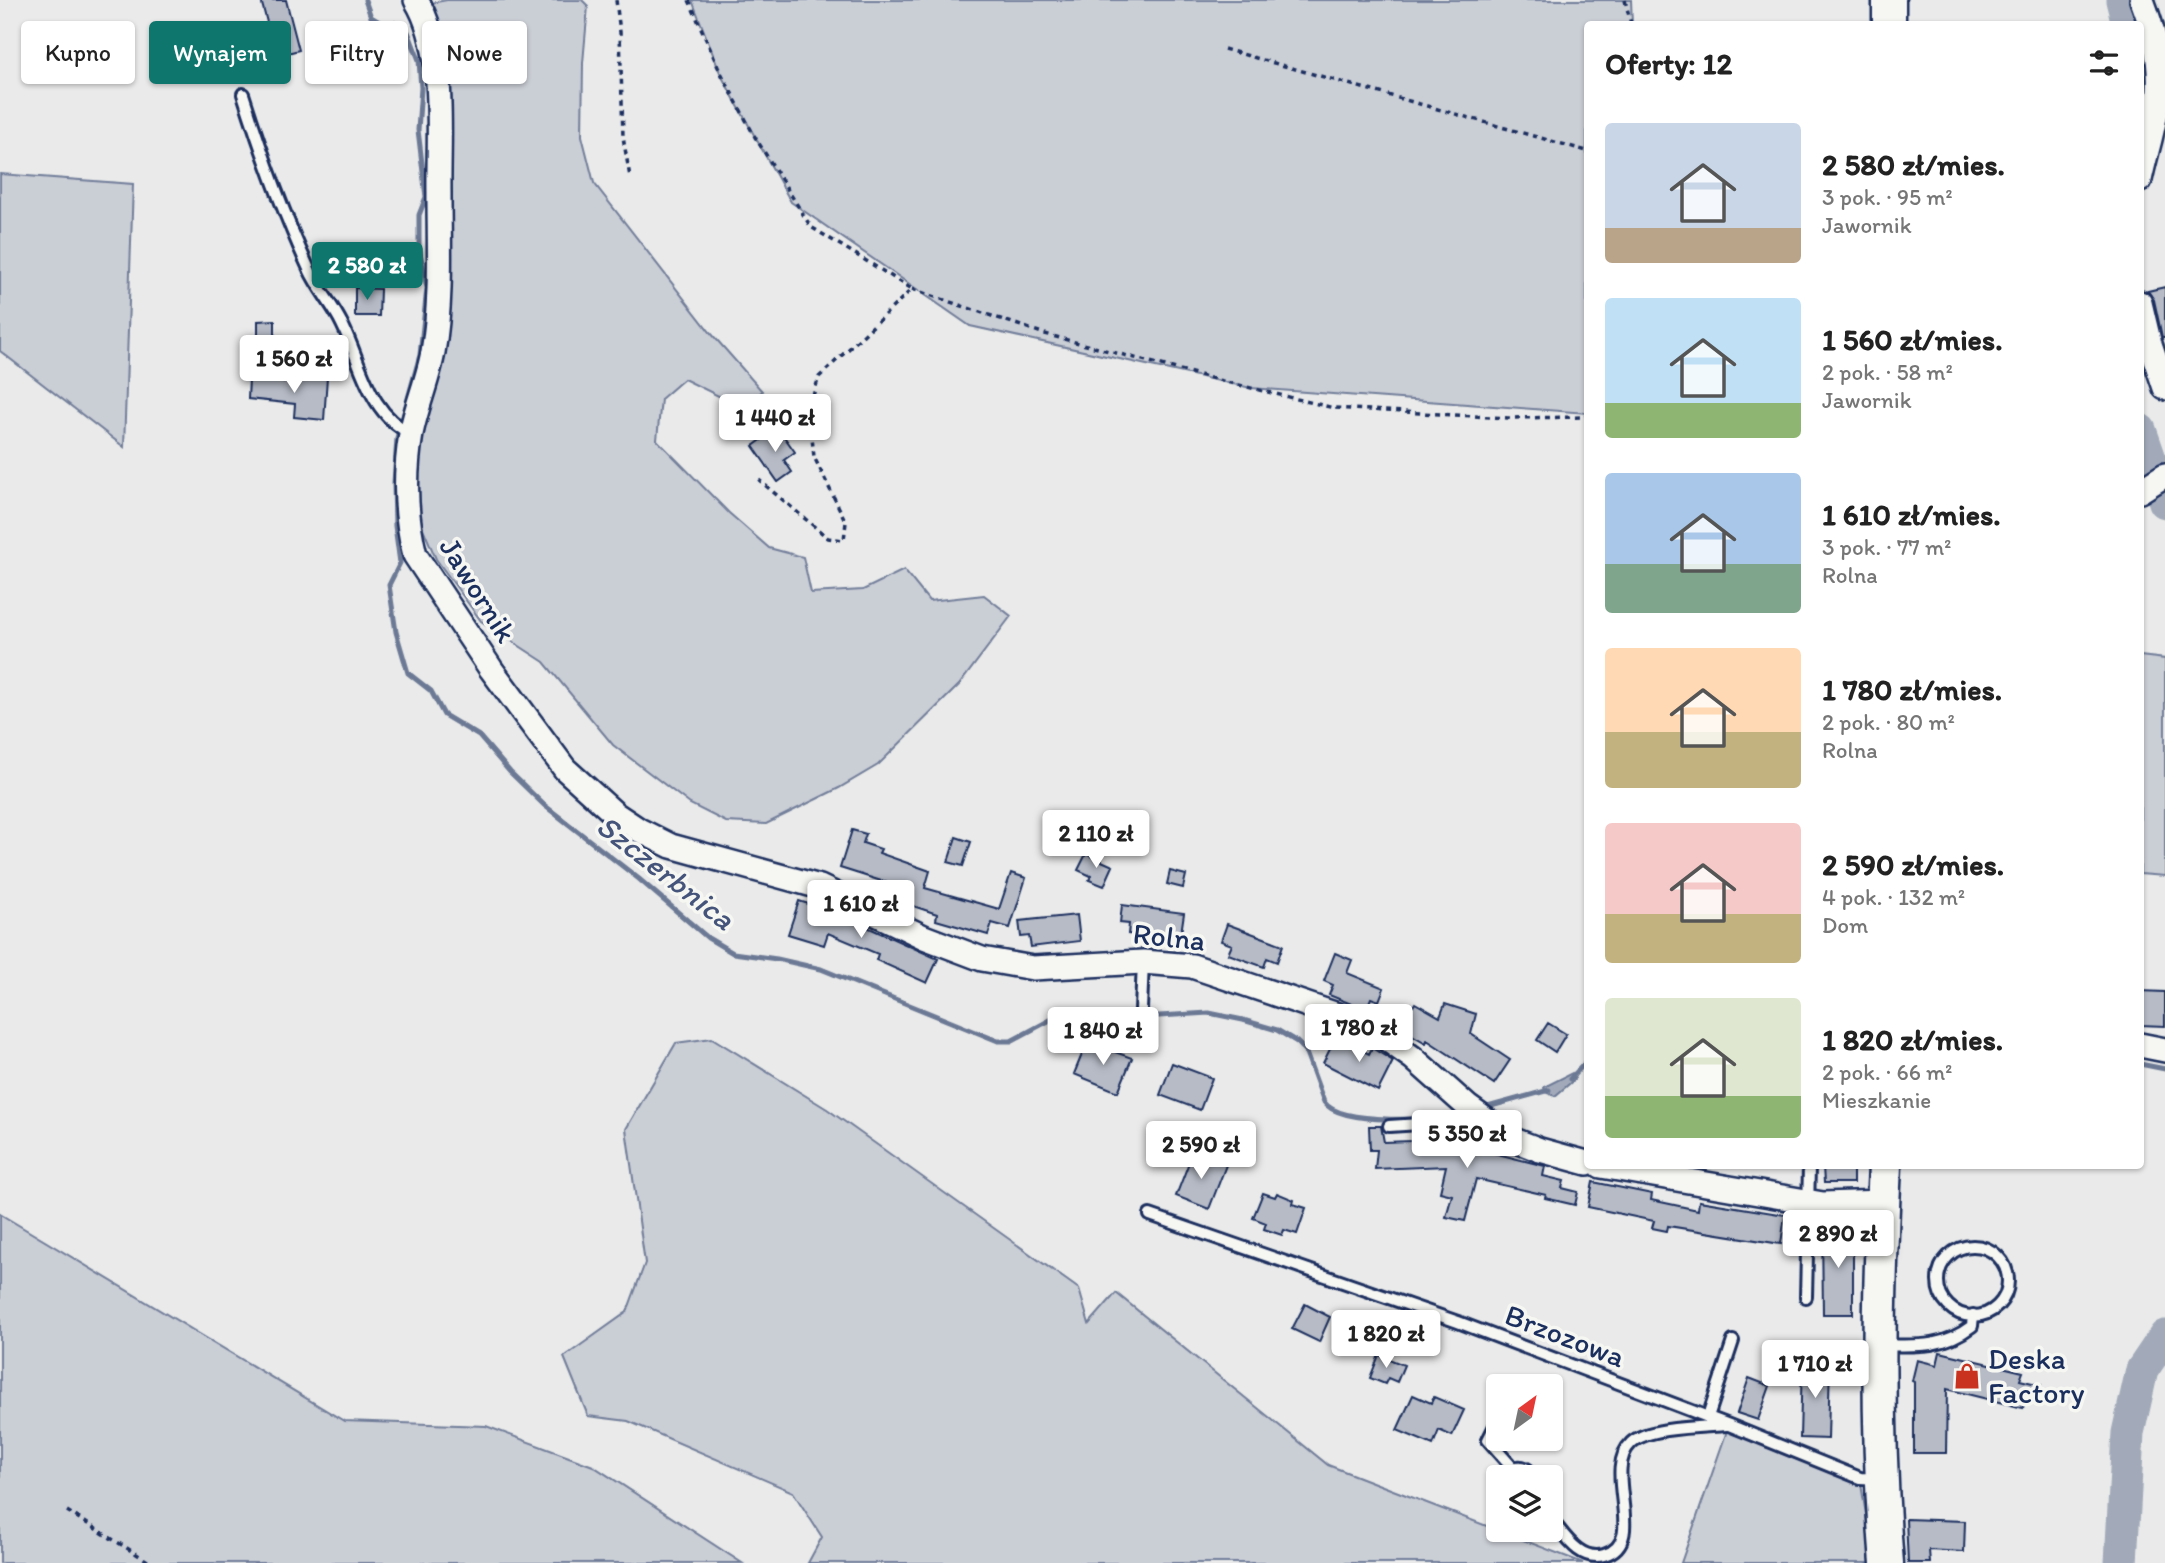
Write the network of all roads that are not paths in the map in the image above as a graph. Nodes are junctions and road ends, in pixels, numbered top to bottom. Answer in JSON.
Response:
{"nodes":[{"id":1,"x":416,"y":0,"type":"edge"},
{"id":2,"x":1889,"y":0,"type":"edge"},
{"id":3,"x":2142,"y":0,"type":"edge"},
{"id":4,"x":1889,"y":21,"type":"edge"},
{"id":5,"x":243,"y":94,"type":"dead end"},
{"id":6,"x":2144,"y":161,"type":"edge"},
{"id":7,"x":2144,"y":320,"type":"edge"},
{"id":8,"x":2165,"y":388,"type":"edge"},
{"id":9,"x":412,"y":434,"type":"junction"},
{"id":10,"x":2165,"y":475,"type":"edge"},
{"id":11,"x":2144,"y":489,"type":"edge"},
{"id":12,"x":754,"y":867,"type":"joint"},
{"id":13,"x":1143,"y":962,"type":"junction"},
{"id":14,"x":1140,"y":1033,"type":"dead end"},
{"id":15,"x":2144,"y":1046,"type":"edge"},
{"id":16,"x":2165,"y":1050,"type":"edge"},
{"id":17,"x":1476,"y":1113,"type":"junction"},
{"id":18,"x":1389,"y":1126,"type":"dead end"},
{"id":19,"x":1584,"y":1162,"type":"edge"},
{"id":20,"x":1618,"y":1169,"type":"edge"},
{"id":21,"x":1809,"y":1169,"type":"edge"},
{"id":22,"x":1885,"y":1169,"type":"edge"},
{"id":23,"x":1808,"y":1202,"type":"junction"},
{"id":24,"x":1883,"y":1202,"type":"junction"},
{"id":25,"x":1150,"y":1215,"type":"dead end"},
{"id":26,"x":1805,"y":1297,"type":"dead end"},
{"id":27,"x":1973,"y":1315,"type":"junction"},
{"id":28,"x":1733,"y":1341,"type":"dead end"},
{"id":29,"x":1879,"y":1345,"type":"junction"},
{"id":30,"x":1708,"y":1417,"type":"junction"},
{"id":31,"x":1729,"y":1425,"type":"junction"},
{"id":32,"x":1880,"y":1479,"type":"junction"},
{"id":33,"x":1563,"y":1533,"type":"edge"},
{"id":34,"x":1886,"y":1563,"type":"edge"}],
"edges":[{"from":1,"to":9,"type":"street","name":"Jawornik"},
{"from":2,"to":4,"type":"street"},
{"from":3,"to":6,"type":"street"},
{"from":5,"to":9,"type":"lane"},
{"from":7,"to":8,"type":"street"},
{"from":9,"to":12,"type":"street","name":"Jawornik"},
{"from":10,"to":11,"type":"street"},
{"from":12,"to":13,"type":"street","name":"Rolna"},
{"from":13,"to":14,"type":"lane"},
{"from":13,"to":17,"type":"street","name":"Rolna"},
{"from":15,"to":16,"type":"street"},
{"from":17,"to":18,"type":"lane"},
{"from":17,"to":19,"type":"street","name":"Rolna"},
{"from":20,"to":23,"type":"street"},
{"from":21,"to":23,"type":"lane"},
{"from":22,"to":24,"type":"street"},
{"from":23,"to":24,"type":"street"},
{"from":23,"to":26,"type":"lane"},
{"from":24,"to":29,"type":"street"},
{"from":25,"to":30,"type":"lane","name":"Brzozowa"},
{"from":27,"to":27,"type":"lane"},
{"from":27,"to":29,"type":"lane"},
{"from":28,"to":30,"type":"lane"},
{"from":29,"to":32,"type":"street"},
{"from":30,"to":31,"type":"lane","name":"Brzozowa"},
{"from":31,"to":32,"type":"lane","name":"Brzozowa"},
{"from":31,"to":33,"type":"lane"},
{"from":32,"to":34,"type":"street"}]}
